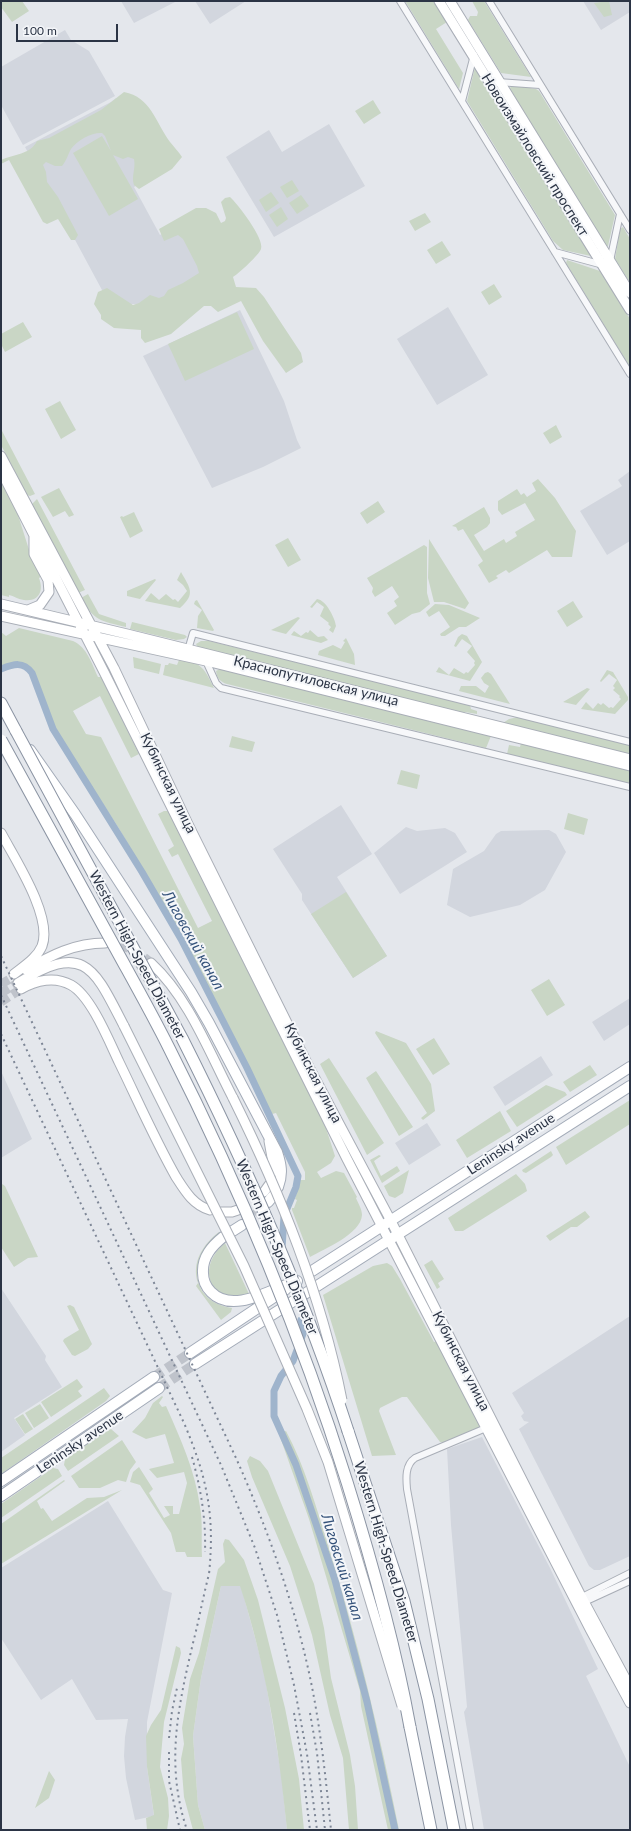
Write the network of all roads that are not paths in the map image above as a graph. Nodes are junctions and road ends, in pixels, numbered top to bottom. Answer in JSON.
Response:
{"nodes":[{"id":1,"x":400,"y":1,"type":"edge"},
{"id":2,"x":439,"y":1,"type":"edge"},
{"id":3,"x":450,"y":1,"type":"edge"},
{"id":4,"x":489,"y":1,"type":"edge"},
{"id":5,"x":477,"y":53,"type":"junction"},
{"id":6,"x":495,"y":83,"type":"junction"},
{"id":7,"x":540,"y":85,"type":"junction"},
{"id":8,"x":462,"y":101,"type":"junction"},
{"id":9,"x":620,"y":214,"type":"junction"},
{"id":10,"x":630,"y":230,"type":"edge"},
{"id":11,"x":555,"y":252,"type":"junction"},
{"id":12,"x":606,"y":263,"type":"junction"},
{"id":13,"x":630,"y":293,"type":"edge"},
{"id":14,"x":630,"y":310,"type":"edge"},
{"id":15,"x":630,"y":374,"type":"edge"},
{"id":16,"x":1,"y":456,"type":"edge"},
{"id":17,"x":1,"y":471,"type":"edge"},
{"id":18,"x":34,"y":534,"type":"junction"},
{"id":19,"x":1,"y":604,"type":"edge"},
{"id":20,"x":27,"y":610,"type":"junction"},
{"id":21,"x":1,"y":616,"type":"edge"},
{"id":22,"x":79,"y":622,"type":"junction"},
{"id":23,"x":92,"y":626,"type":"junction"},
{"id":24,"x":84,"y":633,"type":"junction"},
{"id":25,"x":97,"y":636,"type":"junction"},
{"id":26,"x":188,"y":650,"type":"junction"},
{"id":27,"x":206,"y":661,"type":"junction"},
{"id":28,"x":1,"y":703,"type":"edge"},
{"id":29,"x":16,"y":731,"type":"junction"},
{"id":30,"x":1,"y":740,"type":"edge"},
{"id":31,"x":630,"y":742,"type":"edge"},
{"id":32,"x":630,"y":759,"type":"edge"},
{"id":33,"x":630,"y":766,"type":"edge"},
{"id":34,"x":630,"y":787,"type":"edge"},
{"id":35,"x":1,"y":833,"type":"edge"},
{"id":36,"x":104,"y":943,"type":"tunnel mouth"},
{"id":37,"x":151,"y":963,"type":"tunnel mouth"},
{"id":38,"x":17,"y":980,"type":"junction"},
{"id":39,"x":630,"y":1067,"type":"edge"},
{"id":40,"x":630,"y":1086,"type":"edge"},
{"id":41,"x":268,"y":1135,"type":"junction"},
{"id":42,"x":272,"y":1173,"type":"dead end"},
{"id":43,"x":270,"y":1192,"type":"tunnel mouth"},
{"id":44,"x":210,"y":1210,"type":"dead end"},
{"id":45,"x":238,"y":1210,"type":"dead end"},
{"id":46,"x":221,"y":1212,"type":"dead end"},
{"id":47,"x":386,"y":1224,"type":"junction"},
{"id":48,"x":242,"y":1225,"type":"tunnel mouth"},
{"id":49,"x":394,"y":1238,"type":"junction"},
{"id":50,"x":312,"y":1271,"type":"dead end"},
{"id":51,"x":190,"y":1353,"type":"tunnel mouth"},
{"id":52,"x":195,"y":1364,"type":"tunnel mouth"},
{"id":53,"x":154,"y":1377,"type":"tunnel mouth"},
{"id":54,"x":159,"y":1388,"type":"tunnel mouth"},
{"id":55,"x":486,"y":1428,"type":"junction"},
{"id":56,"x":348,"y":1431,"type":"junction"},
{"id":57,"x":1,"y":1481,"type":"edge"},
{"id":58,"x":1,"y":1496,"type":"edge"},
{"id":59,"x":630,"y":1573,"type":"edge"},
{"id":60,"x":630,"y":1580,"type":"edge"},
{"id":61,"x":581,"y":1600,"type":"junction"},
{"id":62,"x":630,"y":1687,"type":"edge"},
{"id":63,"x":630,"y":1703,"type":"edge"},
{"id":64,"x":410,"y":1727,"type":"junction"},
{"id":65,"x":431,"y":1830,"type":"edge"},
{"id":66,"x":454,"y":1830,"type":"edge"},
{"id":67,"x":470,"y":1830,"type":"edge"}],
"edges":[{"from":1,"to":8,"type":"street"},
{"from":2,"to":5,"type":"main road","name":"Новоизмайловский проспект"},
{"from":3,"to":5,"type":"main road","name":"Новоизмайловский проспект"},
{"from":4,"to":7,"type":"street"},
{"from":5,"to":6,"type":"main road","name":"Новоизмайловский проспект"},
{"from":5,"to":8,"type":"street"},
{"from":6,"to":7,"type":"street"},
{"from":6,"to":12,"type":"main road","name":"Новоизмайловский проспект"},
{"from":7,"to":9,"type":"street"},
{"from":8,"to":11,"type":"street"},
{"from":9,"to":10,"type":"street"},
{"from":9,"to":12,"type":"street"},
{"from":11,"to":12,"type":"street"},
{"from":11,"to":15,"type":"street"},
{"from":12,"to":13,"type":"main road","name":"Новоизмайловский проспект"},
{"from":12,"to":14,"type":"main road","name":"Новоизмайловский проспект"},
{"from":16,"to":23,"type":"main road","name":"Кубинская улица"},
{"from":17,"to":18,"type":"main road","name":"Кубинская улица"},
{"from":18,"to":20,"type":"main road"},
{"from":18,"to":22,"type":"main road","name":"Кубинская улица"},
{"from":19,"to":20,"type":"main road","name":"Краснопутиловская улица"},
{"from":20,"to":22,"type":"main road","name":"Краснопутиловская улица"},
{"from":21,"to":24,"type":"main road","name":"Краснопутиловская улица"},
{"from":22,"to":23,"type":"main road","name":"Краснопутиловская улица"},
{"from":22,"to":24,"type":"main road","name":"Кубинская улица"},
{"from":23,"to":25,"type":"main road","name":"Кубинская улица"},
{"from":23,"to":26,"type":"main road","name":"Краснопутиловская улица"},
{"from":24,"to":25,"type":"main road","name":"Краснопутиловская улица"},
{"from":24,"to":47,"type":"main road","name":"Кубинская улица"},
{"from":25,"to":27,"type":"main road","name":"Краснопутиловская улица"},
{"from":25,"to":47,"type":"main road","name":"Кубинская улица"},
{"from":26,"to":31,"type":"street"},
{"from":26,"to":32,"type":"main road","name":"Краснопутиловская улица"},
{"from":27,"to":33,"type":"main road","name":"Краснопутиловская улица"},
{"from":27,"to":34,"type":"street"},
{"from":28,"to":29,"type":"highway","name":"Western High-Speed Diameter"},
{"from":29,"to":41,"type":"main road","bridge":true},
{"from":29,"to":56,"type":"highway","name":"Western High-Speed Diameter","bridge":true},
{"from":30,"to":64,"type":"highway","name":"Western High-Speed Diameter","bridge":true},
{"from":35,"to":38,"type":"main road"},
{"from":36,"to":38,"type":"main road"},
{"from":37,"to":56,"type":"main road","bridge":true},
{"from":38,"to":44,"type":"main road"},
{"from":38,"to":64,"type":"main road","bridge":true},
{"from":39,"to":47,"type":"main road","name":"Leninsky avenue"},
{"from":40,"to":49,"type":"main road","name":"Leninsky avenue"},
{"from":41,"to":42,"type":"main road"},
{"from":41,"to":43,"type":"main road"},
{"from":45,"to":46,"type":"main road"},
{"from":47,"to":49,"type":"main road","name":"Кубинская улица"},
{"from":47,"to":50,"type":"main road","name":"Leninsky avenue"},
{"from":48,"to":51,"type":"main road"},
{"from":49,"to":52,"type":"main road","name":"Leninsky avenue"},
{"from":49,"to":55,"type":"main road","name":"Кубинская улица"},
{"from":49,"to":61,"type":"main road","name":"Кубинская улица"},
{"from":53,"to":57,"type":"main road","name":"Leninsky avenue"},
{"from":54,"to":58,"type":"main road","name":"Leninsky avenue"},
{"from":55,"to":61,"type":"main road","name":"Кубинская улица"},
{"from":55,"to":67,"type":"street"},
{"from":56,"to":66,"type":"highway","name":"Western High-Speed Diameter"},
{"from":59,"to":61,"type":"street"},
{"from":60,"to":61,"type":"street"},
{"from":61,"to":62,"type":"main road","name":"Кубинская улица"},
{"from":61,"to":63,"type":"main road","name":"Кубинская улица"},
{"from":64,"to":65,"type":"highway","name":"Western High-Speed Diameter"}]}
